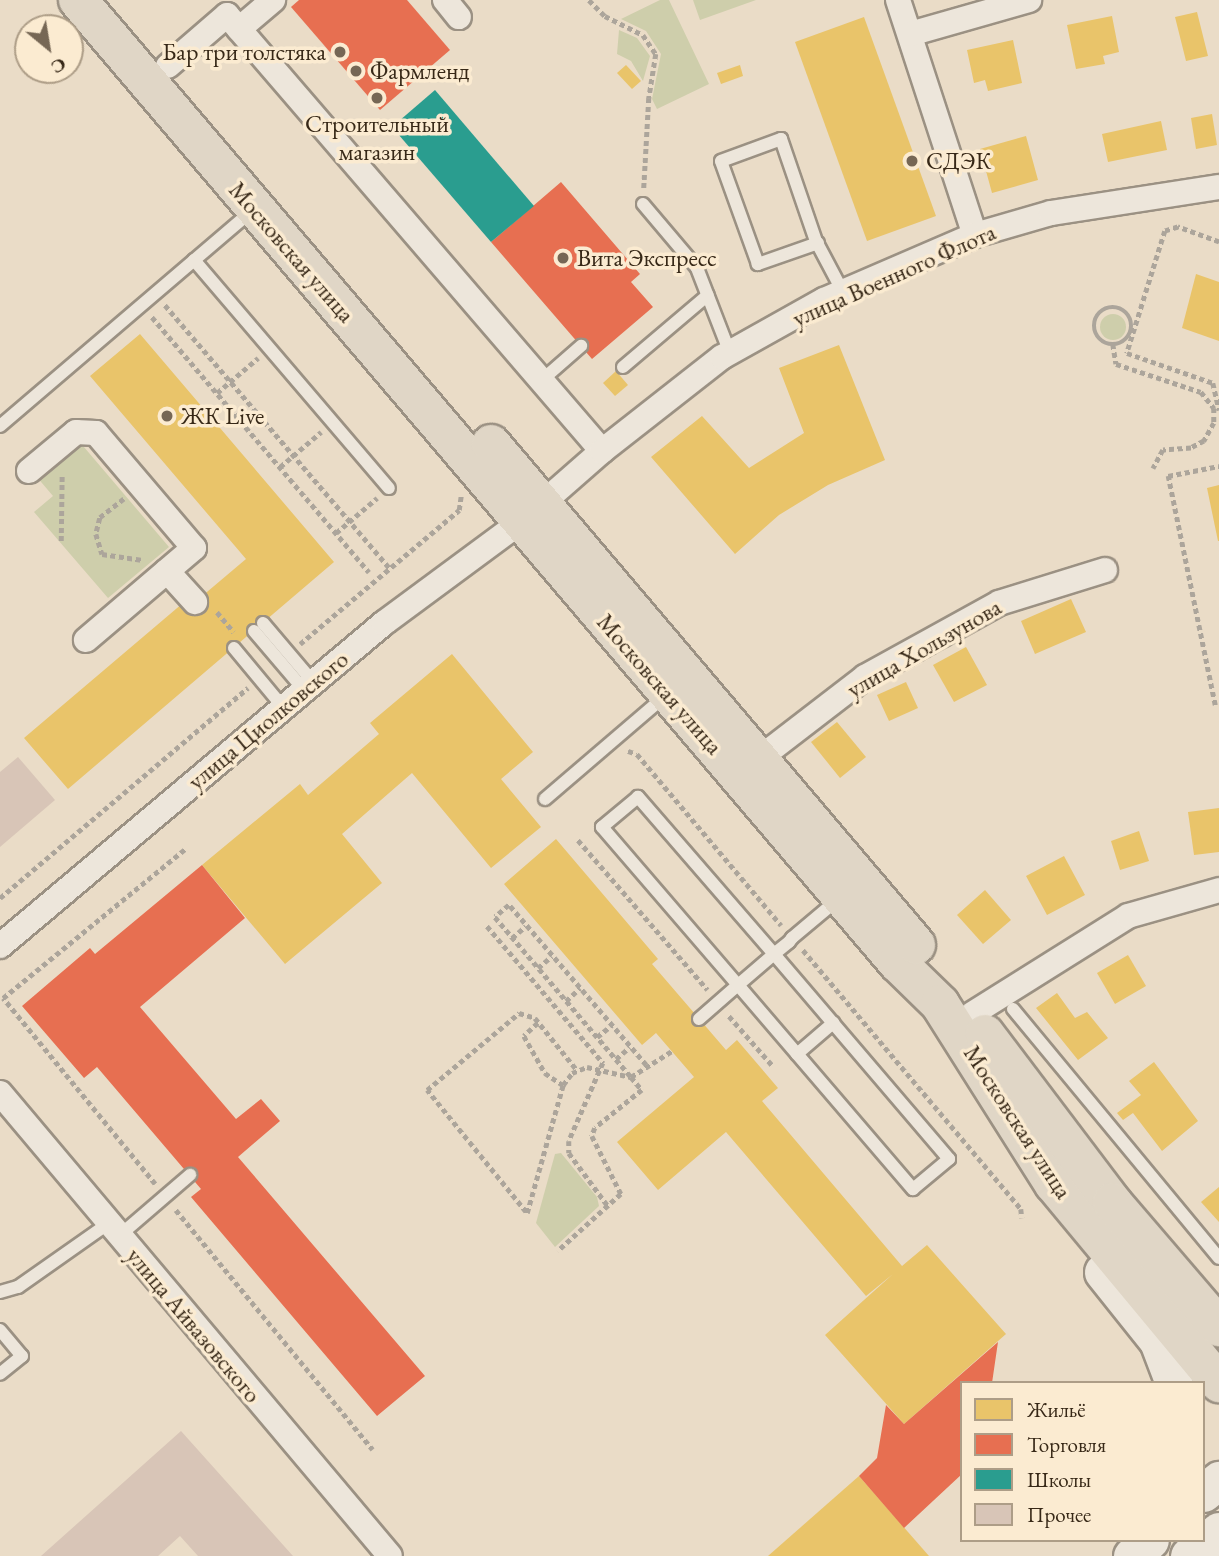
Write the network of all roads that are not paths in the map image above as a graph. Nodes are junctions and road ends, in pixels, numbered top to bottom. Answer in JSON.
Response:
{"nodes":[{"id":1,"x":78,"y":0,"type":"edge"},
{"id":2,"x":113,"y":0,"type":"edge"},
{"id":3,"x":273,"y":0,"type":"edge"},
{"id":4,"x":898,"y":0,"type":"edge"},
{"id":5,"x":1029,"y":0,"type":"edge"},
{"id":6,"x":239,"y":29,"type":"junction"},
{"id":7,"x":909,"y":34,"type":"junction"},
{"id":8,"x":168,"y":66,"type":"junction"},
{"id":9,"x":1219,"y":187,"type":"edge"},
{"id":10,"x":643,"y":204,"type":"road end"},
{"id":11,"x":255,"y":209,"type":"junction"},
{"id":12,"x":975,"y":235,"type":"junction"},
{"id":13,"x":818,"y":243,"type":"junction"},
{"id":14,"x":194,"y":260,"type":"junction"},
{"id":15,"x":843,"y":292,"type":"junction"},
{"id":16,"x":708,"y":295,"type":"junction"},
{"id":17,"x":581,"y":346,"type":"dead end"},
{"id":18,"x":730,"y":353,"type":"junction"},
{"id":19,"x":623,"y":368,"type":"dead end"},
{"id":20,"x":541,"y":380,"type":"junction"},
{"id":21,"x":0,"y":426,"type":"edge"},
{"id":22,"x":602,"y":451,"type":"junction"},
{"id":23,"x":39,"y":464,"type":"road end"},
{"id":24,"x":388,"y":488,"type":"road end"},
{"id":25,"x":532,"y":512,"type":"junction"},
{"id":26,"x":167,"y":570,"type":"junction"},
{"id":27,"x":1105,"y":570,"type":"dead end"},
{"id":28,"x":203,"y":603,"type":"road end"},
{"id":29,"x":86,"y":640,"type":"dead end"},
{"id":30,"x":238,"y":644,"type":"road end"},
{"id":31,"x":309,"y":686,"type":"junction"},
{"id":32,"x":668,"y":694,"type":"junction"},
{"id":33,"x":283,"y":707,"type":"junction"},
{"id":34,"x":760,"y":758,"type":"junction"},
{"id":35,"x":545,"y":799,"type":"dead end"},
{"id":36,"x":1219,"y":890,"type":"edge"},
{"id":37,"x":841,"y":896,"type":"junction"},
{"id":38,"x":0,"y":946,"type":"edge"},
{"id":39,"x":774,"y":954,"type":"junction"},
{"id":40,"x":738,"y":985,"type":"junction"},
{"id":41,"x":1013,"y":1009,"type":"dead end"},
{"id":42,"x":972,"y":1014,"type":"junction"},
{"id":43,"x":699,"y":1018,"type":"dead end"},
{"id":44,"x":833,"y":1023,"type":"junction"},
{"id":45,"x":797,"y":1054,"type":"junction"},
{"id":46,"x":0,"y":1094,"type":"edge"},
{"id":47,"x":190,"y":1175,"type":"dead end"},
{"id":48,"x":1054,"y":1184,"type":"junction"},
{"id":49,"x":114,"y":1229,"type":"junction"},
{"id":50,"x":1219,"y":1258,"type":"edge"},
{"id":51,"x":0,"y":1292,"type":"edge"},
{"id":52,"x":1212,"y":1312,"type":"edge"},
{"id":53,"x":0,"y":1330,"type":"edge"},
{"id":54,"x":0,"y":1374,"type":"edge"},
{"id":55,"x":1173,"y":1381,"type":"edge"},
{"id":56,"x":1219,"y":1383,"type":"edge"},
{"id":57,"x":1219,"y":1480,"type":"edge"},
{"id":58,"x":1205,"y":1491,"type":"edge"},
{"id":59,"x":1219,"y":1531,"type":"edge"},
{"id":60,"x":1148,"y":1542,"type":"edge"},
{"id":61,"x":390,"y":1556,"type":"edge"},
{"id":62,"x":1132,"y":1556,"type":"edge"},
{"id":63,"x":1189,"y":1556,"type":"edge"}],
"edges":[{"from":1,"to":11,"type":"main road","name":"Московская улица"},
{"from":2,"to":8,"type":"main road","name":"Московская улица"},
{"from":3,"to":6,"type":"street"},
{"from":4,"to":7,"type":"street"},
{"from":5,"to":7,"type":"street"},
{"from":6,"to":8,"type":"street"},
{"from":6,"to":20,"type":"street"},
{"from":7,"to":12,"type":"street"},
{"from":8,"to":25,"type":"main road","name":"Московская улица"},
{"from":9,"to":12,"type":"street","name":"улица Военного Флота"},
{"from":10,"to":16,"type":"lane"},
{"from":11,"to":14,"type":"lane"},
{"from":11,"to":25,"type":"main road","name":"Московская улица"},
{"from":12,"to":15,"type":"street","name":"улица Военного Флота"},
{"from":13,"to":13,"type":"lane"},
{"from":13,"to":15,"type":"lane"},
{"from":14,"to":21,"type":"lane"},
{"from":14,"to":24,"type":"lane"},
{"from":15,"to":18,"type":"street","name":"улица Военного Флота"},
{"from":16,"to":18,"type":"lane"},
{"from":16,"to":19,"type":"lane"},
{"from":17,"to":20,"type":"lane"},
{"from":18,"to":22,"type":"street","name":"улица Военного Флота"},
{"from":20,"to":22,"type":"street"},
{"from":22,"to":25,"type":"street","name":"улица Военного Флота"},
{"from":23,"to":26,"type":"street"},
{"from":25,"to":31,"type":"street","name":"улица Циолковского"},
{"from":25,"to":32,"type":"main road","name":"Московская улица"},
{"from":25,"to":34,"type":"main road","name":"Московская улица"},
{"from":26,"to":28,"type":"street"},
{"from":26,"to":29,"type":"street"},
{"from":27,"to":34,"type":"street","name":"улица Хользунова"},
{"from":30,"to":33,"type":"lane"},
{"from":31,"to":31,"type":"lane"},
{"from":31,"to":33,"type":"street","name":"улица Циолковского"},
{"from":32,"to":35,"type":"lane"},
{"from":32,"to":37,"type":"main road","name":"Московская улица"},
{"from":33,"to":38,"type":"street","name":"улица Циолковского"},
{"from":34,"to":42,"type":"main road","name":"Московская улица"},
{"from":36,"to":42,"type":"street"},
{"from":37,"to":39,"type":"lane"},
{"from":37,"to":48,"type":"main road","name":"Московская улица"},
{"from":39,"to":40,"type":"lane"},
{"from":39,"to":40,"type":"lane"},
{"from":39,"to":44,"type":"lane"},
{"from":40,"to":43,"type":"lane"},
{"from":40,"to":45,"type":"lane"},
{"from":41,"to":50,"type":"lane"},
{"from":42,"to":52,"type":"main road","name":"Московская улица"},
{"from":44,"to":45,"type":"lane"},
{"from":44,"to":45,"type":"lane"},
{"from":46,"to":49,"type":"street","name":"улица Айвазовского"},
{"from":47,"to":49,"type":"lane"},
{"from":48,"to":55,"type":"main road"},
{"from":48,"to":56,"type":"main road","name":"Московская улица"},
{"from":49,"to":51,"type":"lane"},
{"from":49,"to":61,"type":"street","name":"улица Айвазовского"},
{"from":53,"to":54,"type":"lane"},
{"from":57,"to":58,"type":"main road"},
{"from":59,"to":63,"type":"main road"},
{"from":60,"to":62,"type":"main road"}]}
